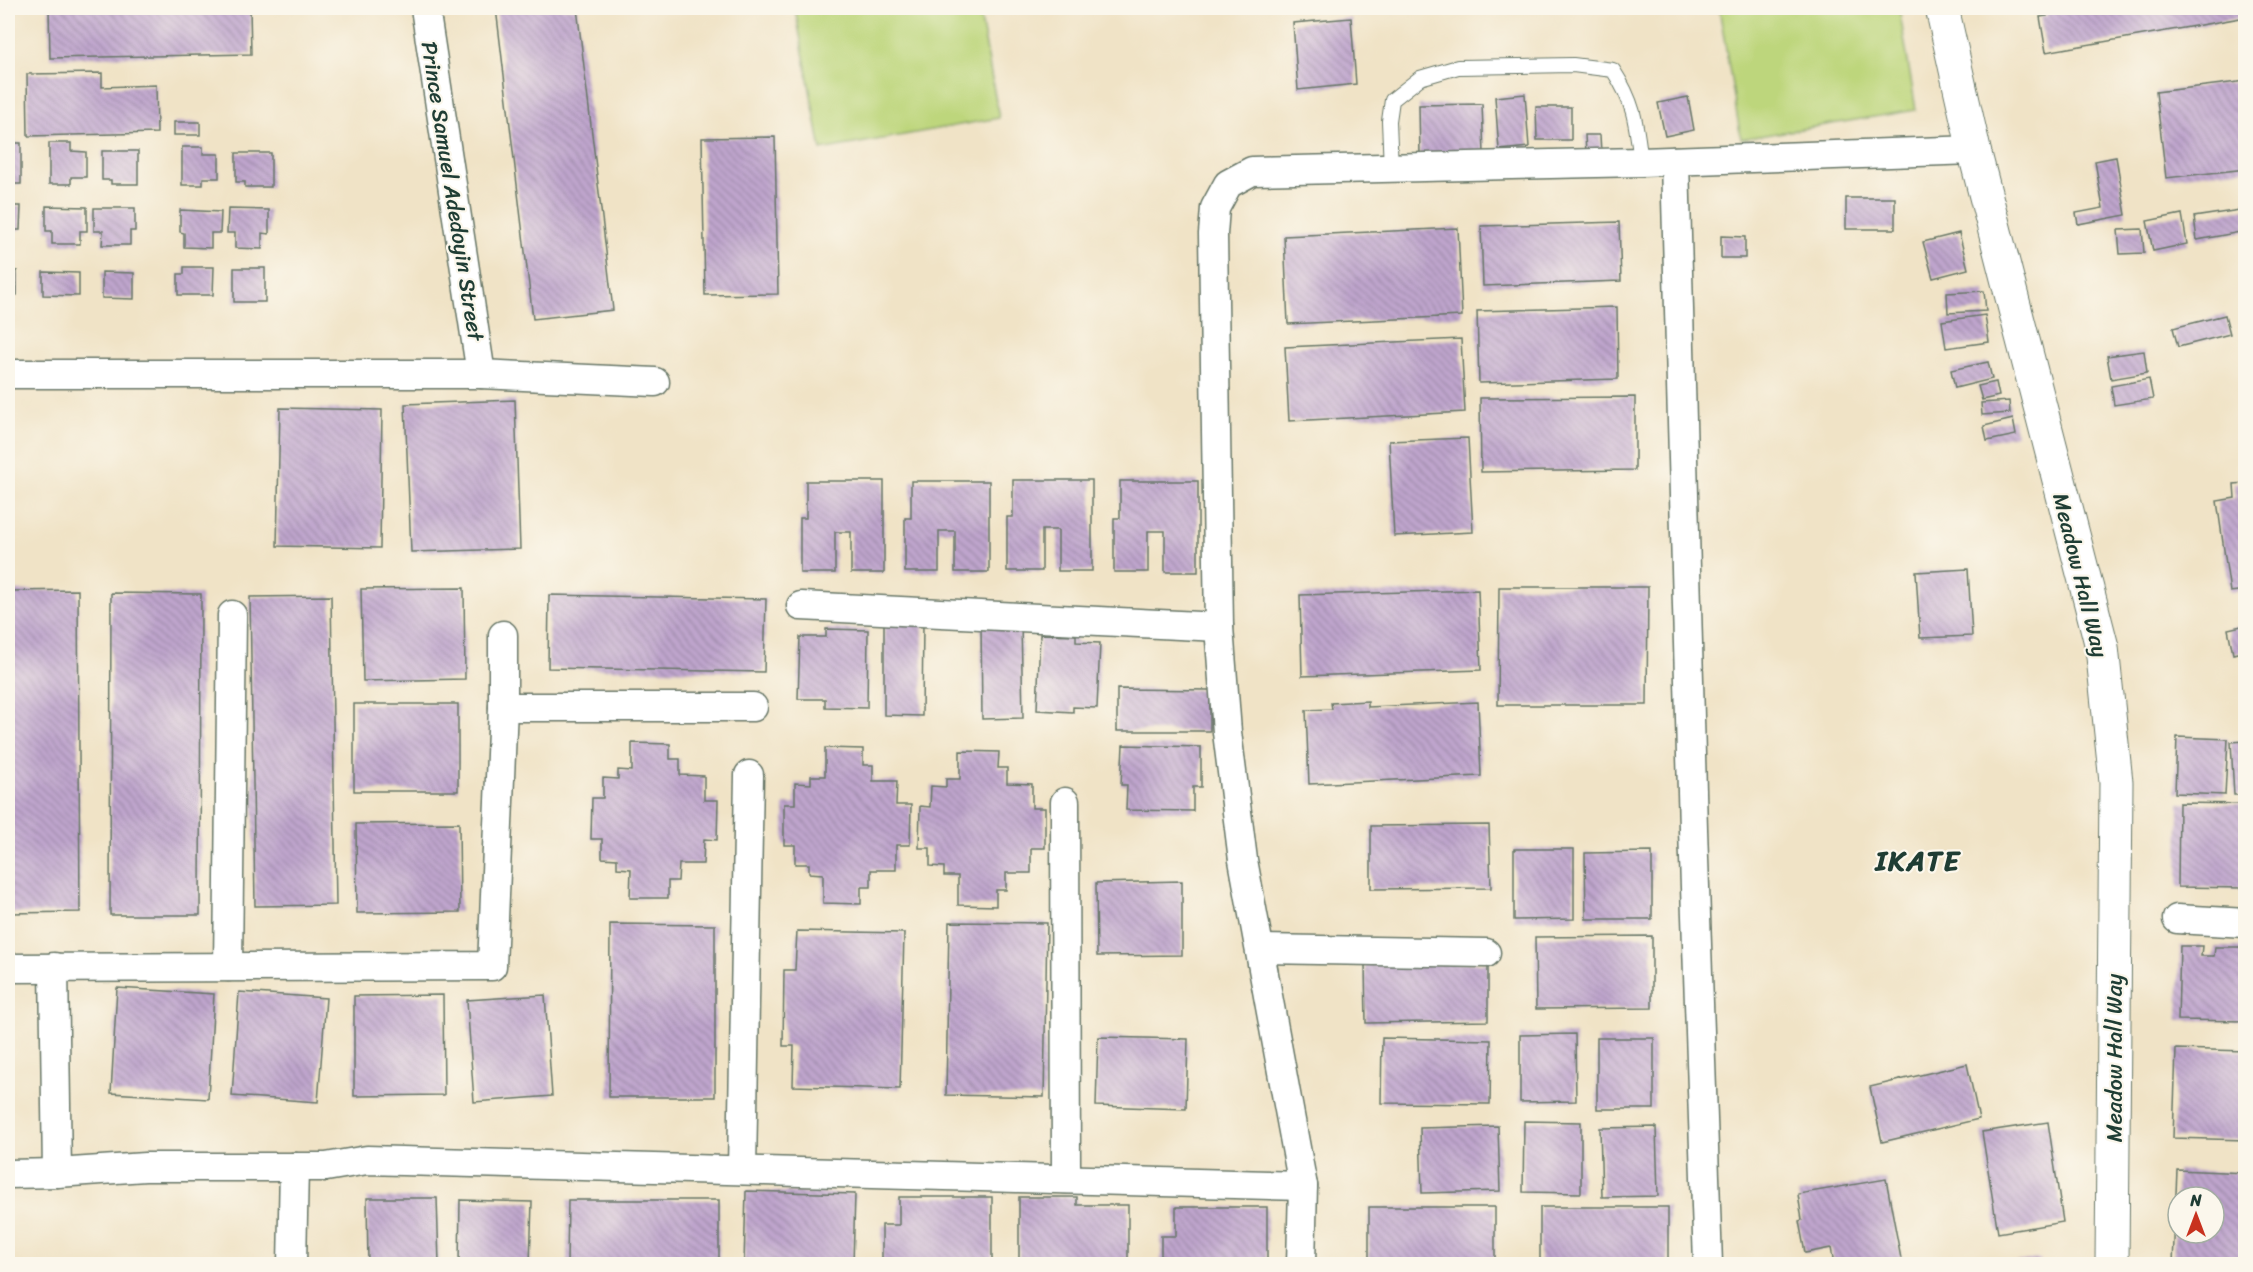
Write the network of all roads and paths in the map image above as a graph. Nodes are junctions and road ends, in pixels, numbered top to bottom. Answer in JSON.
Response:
{"nodes":[{"id":1,"x":424,"y":8,"type":"edge"},
{"id":2,"x":1942,"y":8,"type":"edge"},
{"id":3,"x":1974,"y":150,"type":"junction"},
{"id":4,"x":1674,"y":161,"type":"junction"},
{"id":5,"x":1641,"y":162,"type":"junction"},
{"id":6,"x":1391,"y":169,"type":"junction"},
{"id":7,"x":8,"y":374,"type":"edge"},
{"id":8,"x":481,"y":374,"type":"junction"},
{"id":9,"x":655,"y":382,"type":"dead end"},
{"id":10,"x":801,"y":606,"type":"dead end"},
{"id":11,"x":232,"y":615,"type":"dead end"},
{"id":12,"x":1220,"y":627,"type":"junction"},
{"id":13,"x":503,"y":635,"type":"dead end"},
{"id":14,"x":503,"y":707,"type":"junction"},
{"id":15,"x":753,"y":707,"type":"dead end"},
{"id":16,"x":749,"y":775,"type":"dead end"},
{"id":17,"x":1065,"y":802,"type":"dead end"},
{"id":18,"x":2177,"y":919,"type":"dead end"},
{"id":19,"x":2246,"y":923,"type":"edge"},
{"id":20,"x":1260,"y":949,"type":"junction"},
{"id":21,"x":1486,"y":953,"type":"dead end"},
{"id":22,"x":54,"y":967,"type":"junction"},
{"id":23,"x":228,"y":967,"type":"junction"},
{"id":24,"x":8,"y":968,"type":"edge"},
{"id":25,"x":294,"y":1167,"type":"junction"},
{"id":26,"x":742,"y":1170,"type":"junction"},
{"id":27,"x":57,"y":1173,"type":"junction"},
{"id":28,"x":8,"y":1174,"type":"edge"},
{"id":29,"x":1066,"y":1179,"type":"junction"},
{"id":30,"x":1303,"y":1186,"type":"junction"},
{"id":31,"x":292,"y":1264,"type":"edge"},
{"id":32,"x":1302,"y":1264,"type":"edge"},
{"id":33,"x":1708,"y":1264,"type":"edge"},
{"id":34,"x":2112,"y":1264,"type":"edge"}],
"edges":[{"from":1,"to":8,"type":"street","name":"Prince Samuel Adedoyin Street"},
{"from":2,"to":3,"type":"street","name":"Meadow Hall Way"},
{"from":3,"to":4,"type":"street"},
{"from":3,"to":34,"type":"street","name":"Meadow Hall Way"},
{"from":4,"to":5,"type":"street"},
{"from":4,"to":33,"type":"street"},
{"from":5,"to":6,"type":"street"},
{"from":5,"to":6,"type":"lane"},
{"from":6,"to":12,"type":"street"},
{"from":7,"to":8,"type":"street"},
{"from":8,"to":9,"type":"street"},
{"from":10,"to":12,"type":"street"},
{"from":11,"to":23,"type":"street"},
{"from":12,"to":20,"type":"street"},
{"from":13,"to":14,"type":"street"},
{"from":14,"to":15,"type":"street"},
{"from":14,"to":23,"type":"street"},
{"from":16,"to":26,"type":"street"},
{"from":17,"to":29,"type":"street"},
{"from":18,"to":19,"type":"street"},
{"from":20,"to":21,"type":"street"},
{"from":20,"to":30,"type":"street"},
{"from":22,"to":23,"type":"street"},
{"from":22,"to":24,"type":"street"},
{"from":22,"to":27,"type":"street"},
{"from":25,"to":26,"type":"street"},
{"from":25,"to":27,"type":"street"},
{"from":25,"to":31,"type":"street"},
{"from":26,"to":29,"type":"street"},
{"from":27,"to":28,"type":"street"},
{"from":29,"to":30,"type":"street"},
{"from":30,"to":32,"type":"street"}]}
